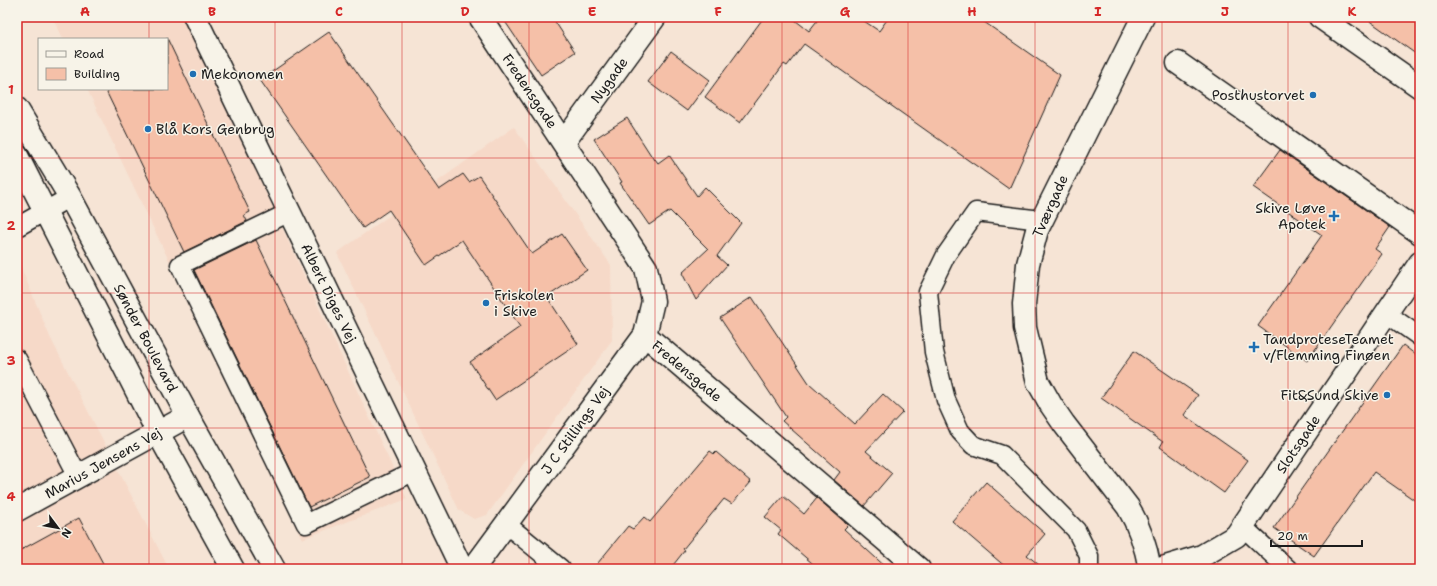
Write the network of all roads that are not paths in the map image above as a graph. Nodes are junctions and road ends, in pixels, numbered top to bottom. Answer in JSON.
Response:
{"nodes":[{"id":1,"x":195,"y":17,"type":"edge"},
{"id":2,"x":480,"y":17,"type":"edge"},
{"id":3,"x":655,"y":17,"type":"edge"},
{"id":4,"x":1144,"y":17,"type":"edge"},
{"id":5,"x":1320,"y":17,"type":"edge"},
{"id":6,"x":1178,"y":63,"type":"dead end"},
{"id":7,"x":1420,"y":87,"type":"edge"},
{"id":8,"x":17,"y":109,"type":"edge"},
{"id":9,"x":564,"y":142,"type":"junction"},
{"id":10,"x":17,"y":156,"type":"edge"},
{"id":11,"x":70,"y":197,"type":"junction"},
{"id":12,"x":45,"y":212,"type":"junction"},
{"id":13,"x":290,"y":212,"type":"junction"},
{"id":14,"x":1041,"y":220,"type":"junction"},
{"id":15,"x":17,"y":227,"type":"edge"},
{"id":16,"x":1420,"y":234,"type":"edge"},
{"id":17,"x":1420,"y":263,"type":"edge"},
{"id":18,"x":1386,"y":313,"type":"junction"},
{"id":19,"x":645,"y":335,"type":"junction"},
{"id":20,"x":1420,"y":337,"type":"edge"},
{"id":21,"x":17,"y":359,"type":"edge"},
{"id":22,"x":188,"y":416,"type":"junction"},
{"id":23,"x":158,"y":433,"type":"junction"},
{"id":24,"x":415,"y":471,"type":"junction"},
{"id":25,"x":78,"y":476,"type":"junction"},
{"id":26,"x":17,"y":510,"type":"edge"},
{"id":27,"x":506,"y":524,"type":"junction"},
{"id":28,"x":1242,"y":526,"type":"junction"},
{"id":29,"x":232,"y":569,"type":"edge"},
{"id":30,"x":274,"y":569,"type":"edge"},
{"id":31,"x":462,"y":569,"type":"edge"},
{"id":32,"x":473,"y":569,"type":"edge"},
{"id":33,"x":561,"y":569,"type":"edge"},
{"id":34,"x":919,"y":569,"type":"edge"},
{"id":35,"x":1089,"y":569,"type":"edge"},
{"id":36,"x":1150,"y":569,"type":"edge"},
{"id":37,"x":1160,"y":569,"type":"edge"},
{"id":38,"x":1288,"y":569,"type":"edge"}],
"edges":[{"from":1,"to":13,"type":"street","name":"Albert Diges Vej"},
{"from":2,"to":9,"type":"street","name":"Fredensgade"},
{"from":3,"to":9,"type":"street","name":"Nygade"},
{"from":4,"to":14,"type":"street","name":"Tværgade"},
{"from":5,"to":7,"type":"street"},
{"from":6,"to":16,"type":"street"},
{"from":8,"to":11,"type":"street","name":"Sønder Boulevard"},
{"from":9,"to":19,"type":"street","name":"Fredensgade"},
{"from":10,"to":12,"type":"street"},
{"from":11,"to":12,"type":"lane"},
{"from":11,"to":22,"type":"street","name":"Sønder Boulevard"},
{"from":12,"to":15,"type":"lane"},
{"from":12,"to":23,"type":"street"},
{"from":13,"to":24,"type":"street","name":"Albert Diges Vej"},
{"from":13,"to":24,"type":"lane"},
{"from":14,"to":35,"type":"lane"},
{"from":14,"to":36,"type":"street","name":"Tværgade"},
{"from":17,"to":18,"type":"street","name":"Slotsgade"},
{"from":18,"to":20,"type":"lane"},
{"from":18,"to":28,"type":"street","name":"Slotsgade"},
{"from":19,"to":27,"type":"street","name":"J C Stillings Vej"},
{"from":19,"to":34,"type":"street","name":"Fredensgade"},
{"from":21,"to":25,"type":"lane"},
{"from":22,"to":23,"type":"street","name":"Marius Jensens Vej"},
{"from":22,"to":30,"type":"street","name":"Sønder Boulevard"},
{"from":23,"to":25,"type":"street","name":"Marius Jensens Vej"},
{"from":23,"to":29,"type":"street"},
{"from":24,"to":31,"type":"street","name":"Albert Diges Vej"},
{"from":25,"to":26,"type":"street","name":"Marius Jensens Vej"},
{"from":27,"to":32,"type":"street","name":"J C Stillings Vej"},
{"from":27,"to":33,"type":"lane"},
{"from":28,"to":37,"type":"street","name":"Slotsgade"},
{"from":28,"to":38,"type":"lane"}]}
